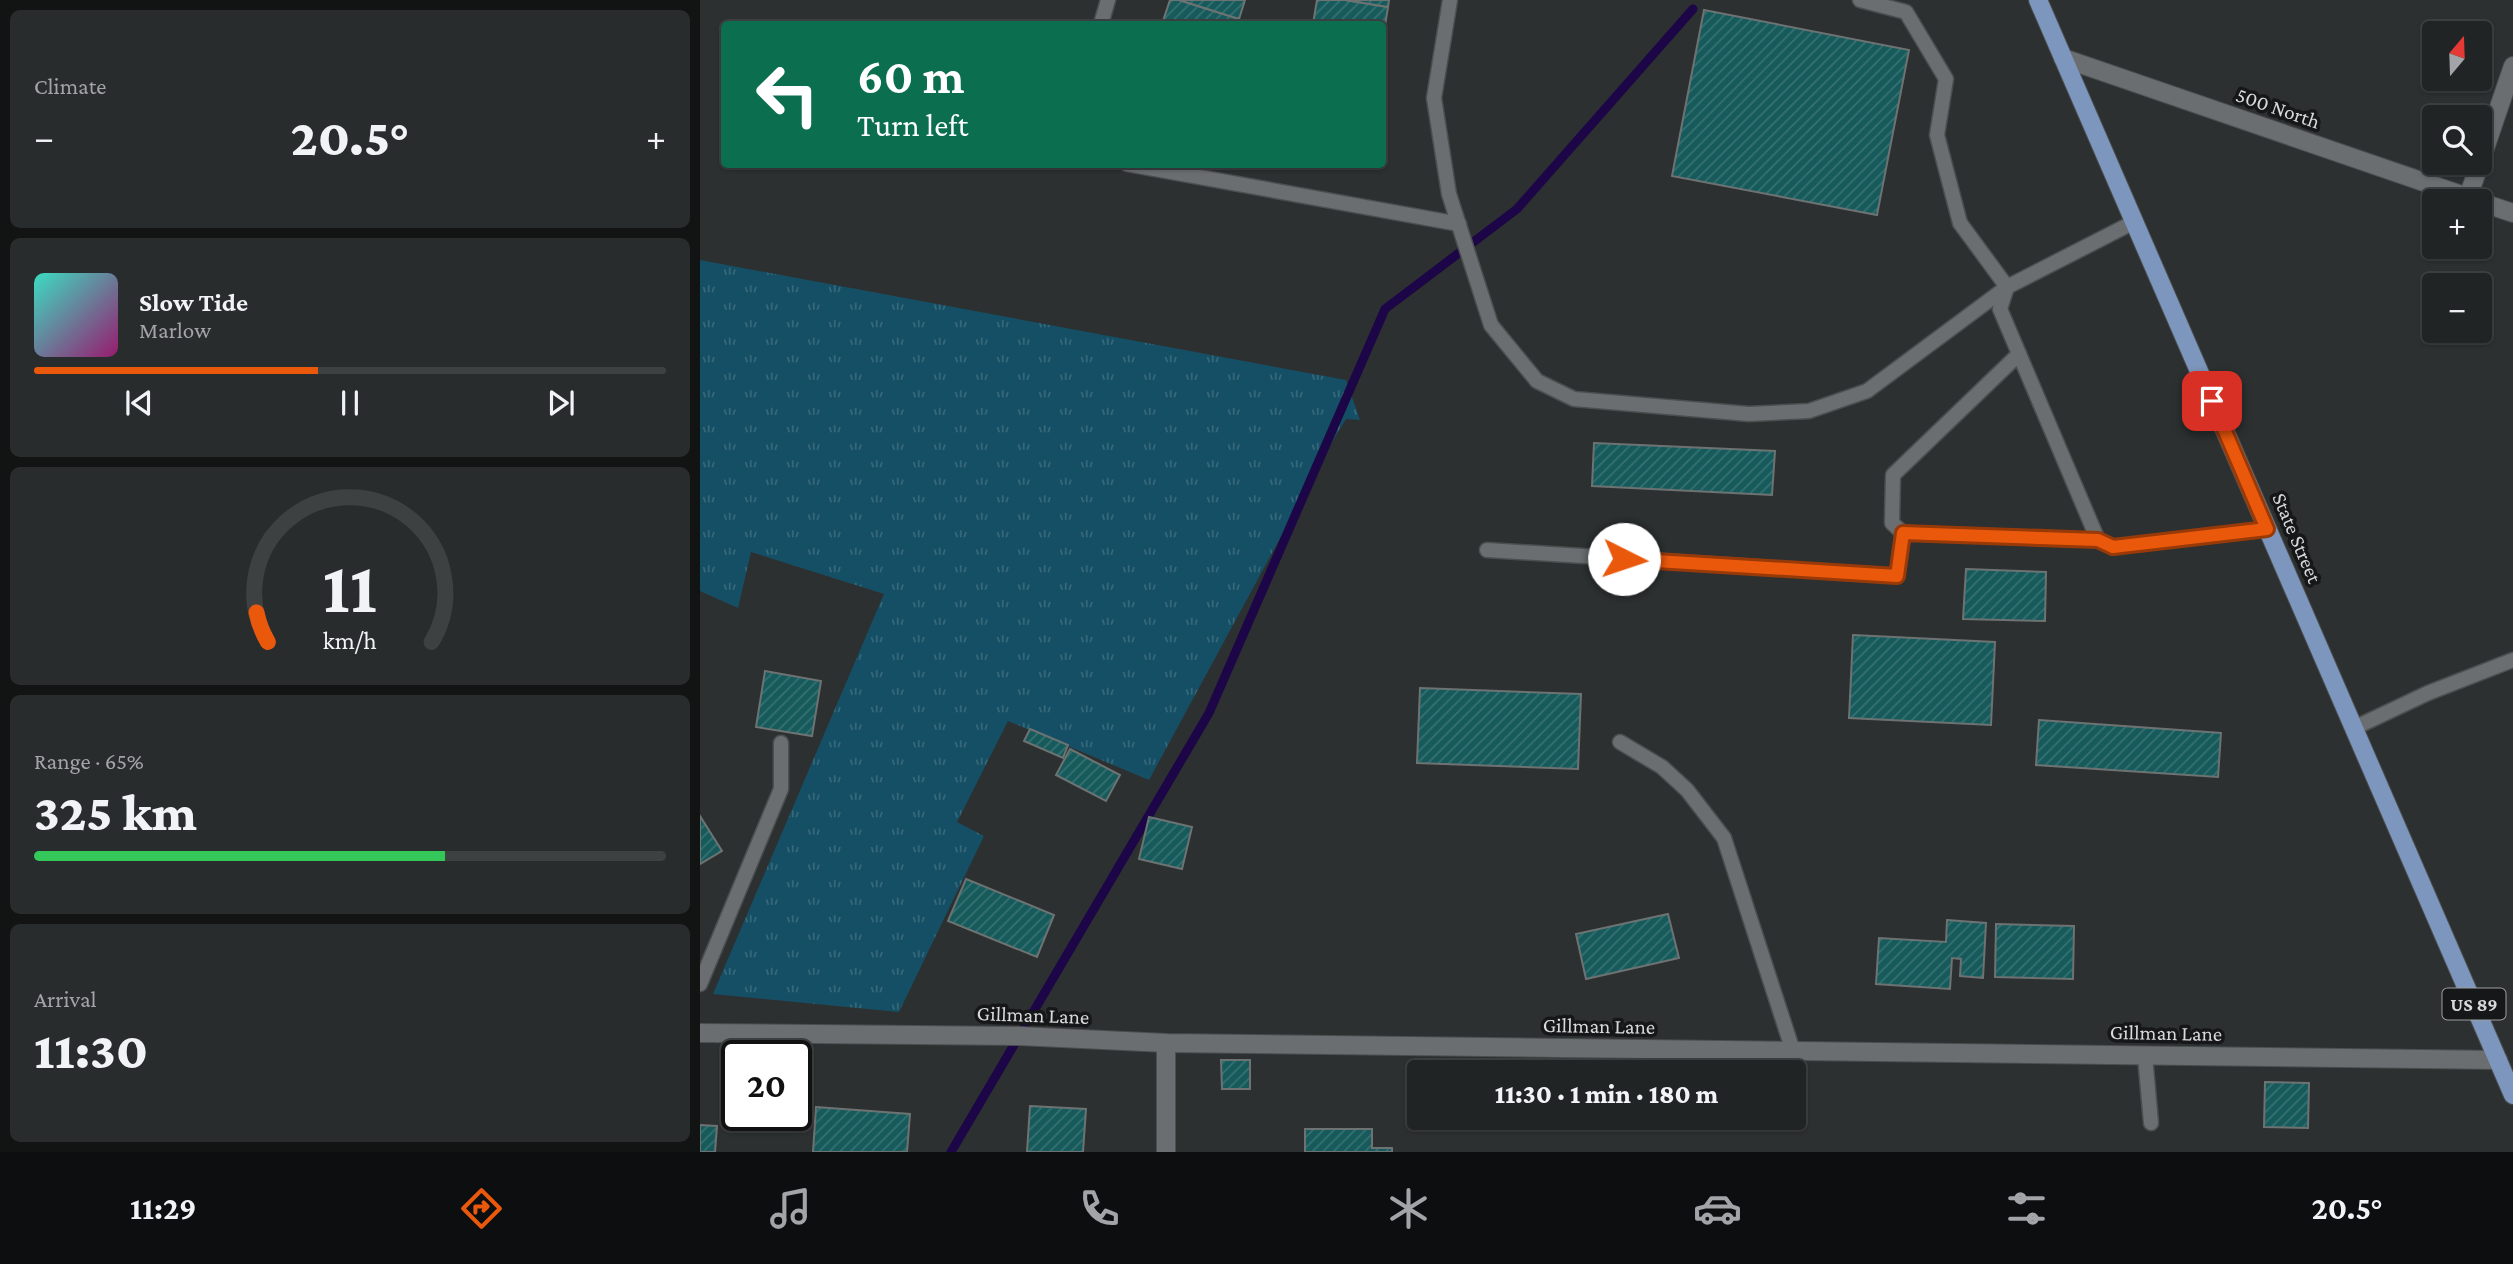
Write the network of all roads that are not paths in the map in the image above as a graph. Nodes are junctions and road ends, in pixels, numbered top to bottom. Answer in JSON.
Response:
{"nodes":[{"id":1,"x":1108,"y":0,"type":"edge"},
{"id":2,"x":1450,"y":0,"type":"edge"},
{"id":3,"x":1860,"y":0,"type":"edge"},
{"id":4,"x":2038,"y":0,"type":"edge"},
{"id":5,"x":1102,"y":21,"type":"edge"},
{"id":6,"x":2063,"y":58,"type":"junction"},
{"id":7,"x":2513,"y":66,"type":"edge"},
{"id":8,"x":2492,"y":128,"type":"edge"},
{"id":9,"x":1149,"y":168,"type":"edge"},
{"id":10,"x":2443,"y":189,"type":"edge"},
{"id":11,"x":2492,"y":206,"type":"edge"},
{"id":12,"x":2513,"y":213,"type":"edge"},
{"id":13,"x":2134,"y":222,"type":"junction"},
{"id":14,"x":1459,"y":224,"type":"junction"},
{"id":15,"x":2007,"y":287,"type":"junction"},
{"id":16,"x":2019,"y":354,"type":"junction"},
{"id":17,"x":2267,"y":529,"type":"junction"},
{"id":18,"x":1903,"y":533,"type":"junction"},
{"id":19,"x":2098,"y":540,"type":"junction"},
{"id":20,"x":1487,"y":550,"type":"dead end"},
{"id":21,"x":2513,"y":660,"type":"edge"},
{"id":22,"x":2354,"y":728,"type":"junction"},
{"id":23,"x":1619,"y":742,"type":"dead end"},
{"id":24,"x":781,"y":743,"type":"dead end"},
{"id":25,"x":700,"y":984,"type":"edge"},
{"id":26,"x":700,"y":1033,"type":"edge"},
{"id":27,"x":1166,"y":1044,"type":"junction"},
{"id":28,"x":1793,"y":1051,"type":"junction"},
{"id":29,"x":2145,"y":1056,"type":"junction"},
{"id":30,"x":2498,"y":1060,"type":"junction"},
{"id":31,"x":2513,"y":1095,"type":"edge"},
{"id":32,"x":2151,"y":1123,"type":"dead end"},
{"id":33,"x":1166,"y":1152,"type":"edge"}],
"edges":[{"from":1,"to":5,"type":"lane"},
{"from":2,"to":14,"type":"lane"},
{"from":3,"to":15,"type":"lane"},
{"from":4,"to":6,"type":"main road","name":"State Street","number":"US 89"},
{"from":6,"to":10,"type":"street","name":"500 North"},
{"from":6,"to":13,"type":"main road","name":"State Street","number":"US 89"},
{"from":7,"to":8,"type":"street"},
{"from":9,"to":14,"type":"lane"},
{"from":11,"to":12,"type":"street","name":"500 North"},
{"from":13,"to":15,"type":"lane"},
{"from":13,"to":17,"type":"main road","name":"State Street","number":"US 89"},
{"from":14,"to":15,"type":"lane"},
{"from":15,"to":16,"type":"lane"},
{"from":16,"to":18,"type":"lane"},
{"from":16,"to":19,"type":"lane"},
{"from":17,"to":19,"type":"lane"},
{"from":17,"to":22,"type":"main road","name":"State Street","number":"US 89"},
{"from":18,"to":19,"type":"lane"},
{"from":18,"to":20,"type":"lane"},
{"from":21,"to":22,"type":"lane"},
{"from":22,"to":30,"type":"main road","name":"State Street","number":"US 89"},
{"from":23,"to":28,"type":"lane"},
{"from":24,"to":25,"type":"lane"},
{"from":26,"to":27,"type":"street","name":"Gillman Lane"},
{"from":27,"to":28,"type":"street","name":"Gillman Lane"},
{"from":27,"to":33,"type":"street"},
{"from":28,"to":29,"type":"street","name":"Gillman Lane"},
{"from":29,"to":30,"type":"street","name":"Gillman Lane"},
{"from":29,"to":32,"type":"lane"},
{"from":30,"to":31,"type":"main road","name":"State Street","number":"US 89"}]}
